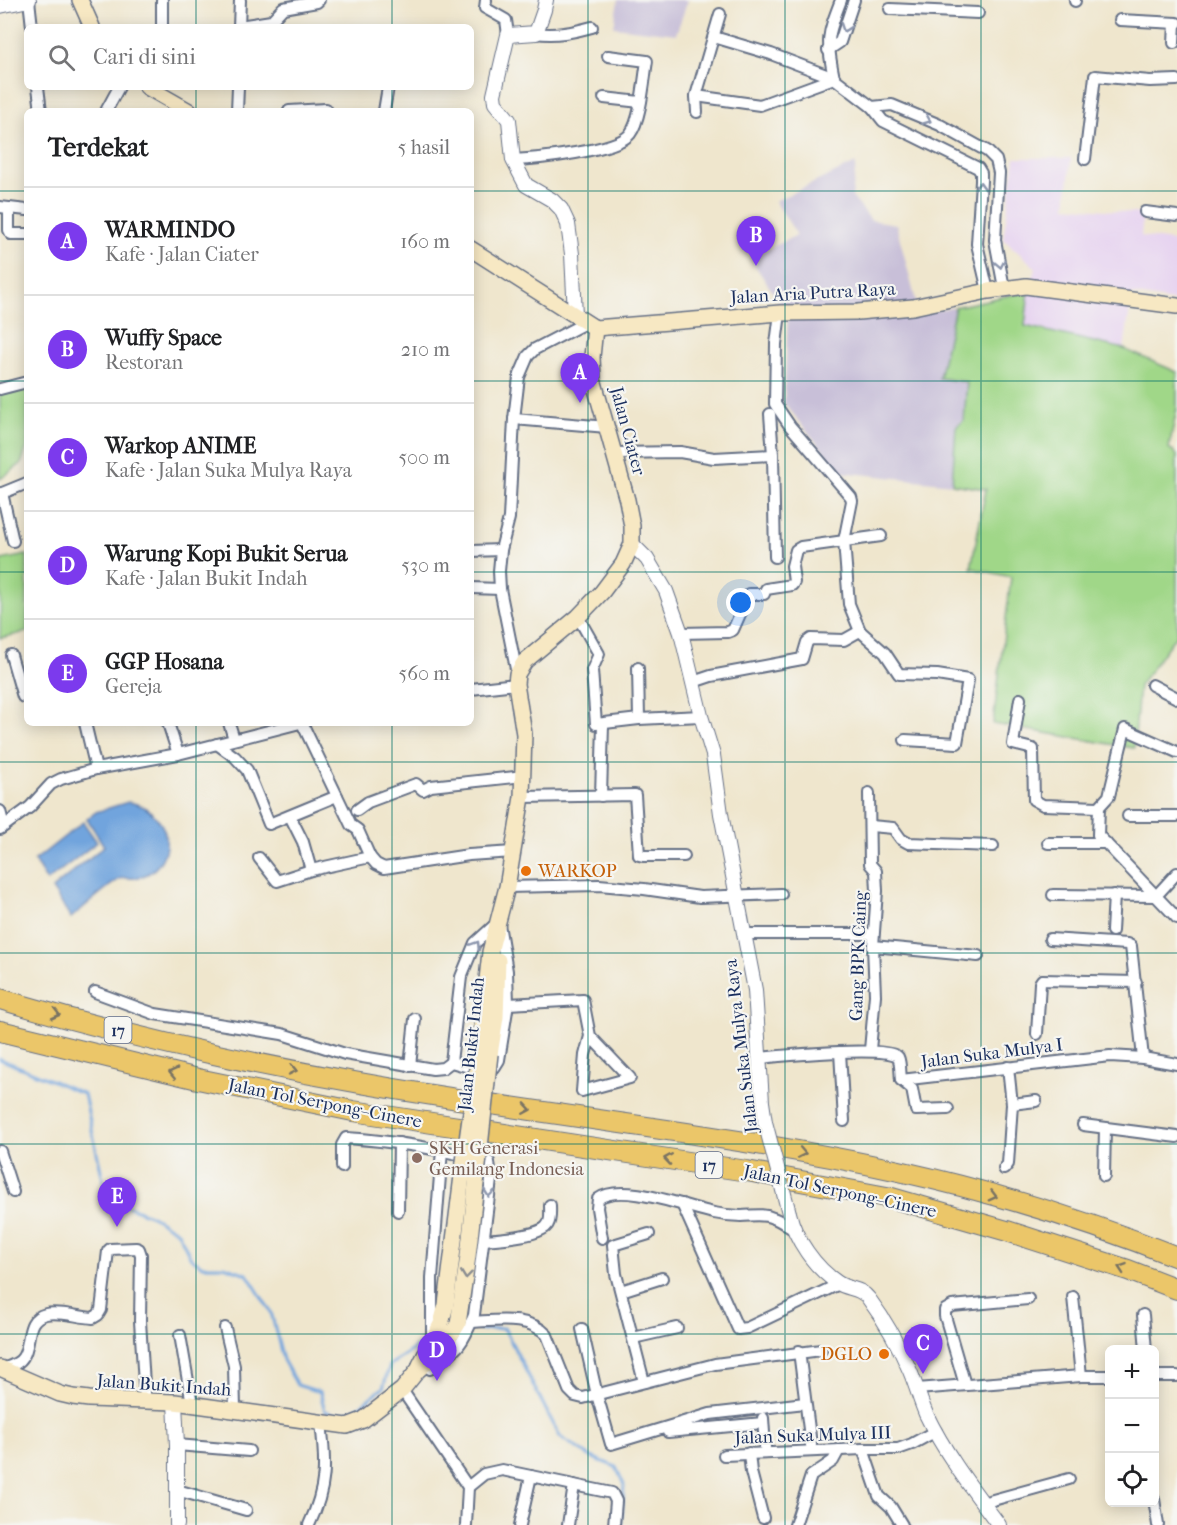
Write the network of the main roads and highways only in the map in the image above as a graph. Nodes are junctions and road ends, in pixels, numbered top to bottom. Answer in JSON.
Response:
{"nodes":[{"id":1,"x":80,"y":0,"type":"edge"},
{"id":2,"x":91,"y":24,"type":"edge"},
{"id":3,"x":161,"y":92,"type":"edge"},
{"id":4,"x":185,"y":108,"type":"edge"},
{"id":5,"x":474,"y":251,"type":"edge"},
{"id":6,"x":1177,"y":306,"type":"edge"},
{"id":7,"x":585,"y":322,"type":"junction"},
{"id":8,"x":517,"y":679,"type":"joint"},
{"id":9,"x":0,"y":999,"type":"edge"},
{"id":10,"x":0,"y":1031,"type":"edge"},
{"id":11,"x":469,"y":1176,"type":"junction"},
{"id":12,"x":1177,"y":1257,"type":"edge"},
{"id":13,"x":1177,"y":1289,"type":"edge"},
{"id":14,"x":2,"y":1368,"type":"edge"},
{"id":15,"x":418,"y":1370,"type":"junction"}],
"edges":[{"from":1,"to":2,"type":"main road"},
{"from":3,"to":4,"type":"main road"},
{"from":5,"to":7,"type":"main road"},
{"from":6,"to":7,"type":"main road","name":"Jalan Aria Putra Raya"},
{"from":7,"to":8,"type":"main road","name":"Jalan Ciater"},
{"from":8,"to":11,"type":"main road","name":"Jalan Bukit Indah","bridge":true},
{"from":9,"to":12,"type":"highway","name":"Jalan Tol Serpong–Cinere","number":"17","one_way":true},
{"from":13,"to":10,"type":"highway","name":"Jalan Tol Serpong–Cinere","number":"17","one_way":true},
{"from":11,"to":15,"type":"main road","name":"Jalan Bukit Indah"},
{"from":11,"to":15,"type":"main road","name":"Jalan Bukit Indah","one_way":true},
{"from":14,"to":15,"type":"main road","name":"Jalan Bukit Indah"}]}
